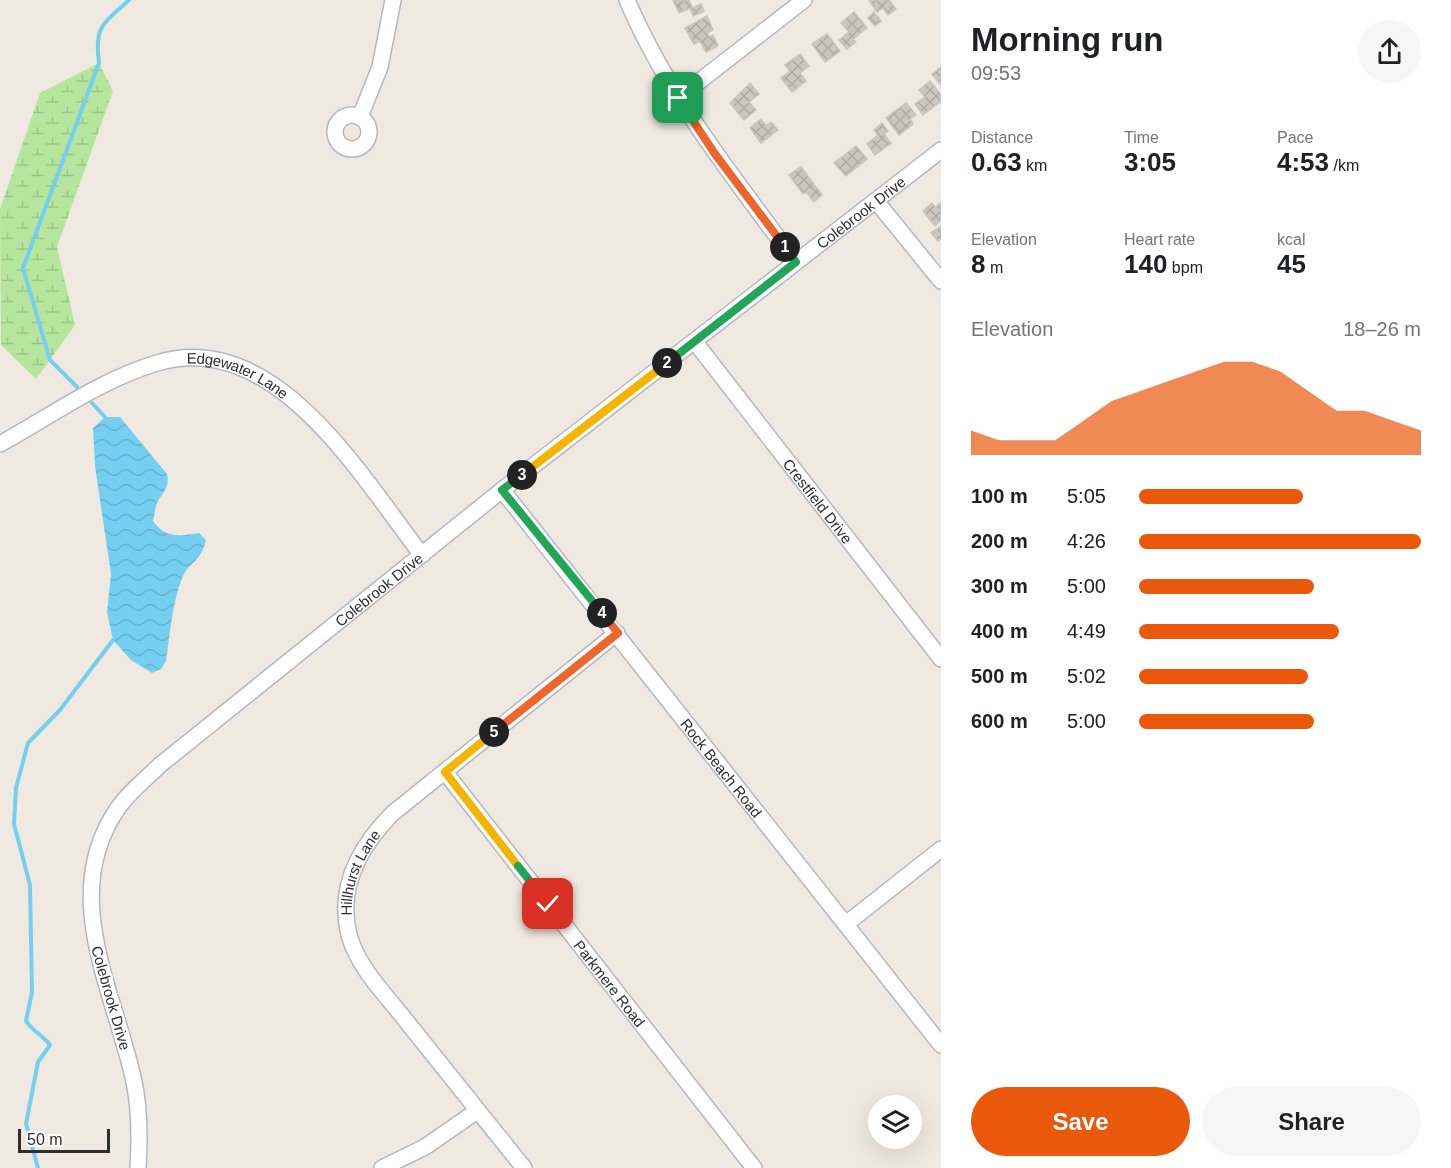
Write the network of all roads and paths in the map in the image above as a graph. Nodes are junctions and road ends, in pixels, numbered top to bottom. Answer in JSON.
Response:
{"nodes":[{"id":1,"x":393,"y":0,"type":"edge"},
{"id":2,"x":627,"y":0,"type":"edge"},
{"id":3,"x":804,"y":0,"type":"edge"},
{"id":4,"x":678,"y":98,"type":"junction"},
{"id":5,"x":360,"y":117,"type":"dead end"},
{"id":6,"x":941,"y":150,"type":"edge"},
{"id":7,"x":876,"y":201,"type":"junction"},
{"id":8,"x":796,"y":262,"type":"junction"},
{"id":9,"x":941,"y":281,"type":"edge"},
{"id":10,"x":695,"y":342,"type":"junction"},
{"id":11,"x":0,"y":444,"type":"edge"},
{"id":12,"x":502,"y":490,"type":"junction"},
{"id":13,"x":422,"y":555,"type":"junction"},
{"id":14,"x":618,"y":633,"type":"junction"},
{"id":15,"x":941,"y":659,"type":"edge"},
{"id":16,"x":445,"y":772,"type":"junction"},
{"id":17,"x":941,"y":849,"type":"edge"},
{"id":18,"x":846,"y":924,"type":"junction"},
{"id":19,"x":941,"y":1045,"type":"edge"},
{"id":20,"x":477,"y":1111,"type":"junction"},
{"id":21,"x":138,"y":1168,"type":"edge"},
{"id":22,"x":382,"y":1168,"type":"edge"},
{"id":23,"x":524,"y":1168,"type":"edge"},
{"id":24,"x":754,"y":1168,"type":"edge"}],
"edges":[{"from":1,"to":5,"type":"street"},
{"from":2,"to":4,"type":"street"},
{"from":3,"to":4,"type":"street"},
{"from":4,"to":8,"type":"street"},
{"from":6,"to":7,"type":"street","name":"Colebrook Drive"},
{"from":7,"to":8,"type":"street","name":"Colebrook Drive"},
{"from":7,"to":9,"type":"street"},
{"from":8,"to":10,"type":"street","name":"Colebrook Drive"},
{"from":10,"to":12,"type":"street","name":"Colebrook Drive"},
{"from":10,"to":15,"type":"street","name":"Crestfield Drive"},
{"from":11,"to":13,"type":"street","name":"Edgewater Lane"},
{"from":12,"to":13,"type":"street","name":"Colebrook Drive"},
{"from":12,"to":14,"type":"street","name":"Rock Beach Road"},
{"from":13,"to":21,"type":"street","name":"Colebrook Drive"},
{"from":14,"to":16,"type":"street","name":"Hillhurst Lane"},
{"from":14,"to":18,"type":"street","name":"Rock Beach Road"},
{"from":16,"to":20,"type":"street","name":"Hillhurst Lane"},
{"from":16,"to":24,"type":"street","name":"Parkmere Road"},
{"from":17,"to":18,"type":"street"},
{"from":18,"to":19,"type":"street","name":"Rock Beach Road"},
{"from":20,"to":22,"type":"street"},
{"from":20,"to":23,"type":"street","name":"Hillhurst Lane"}]}
